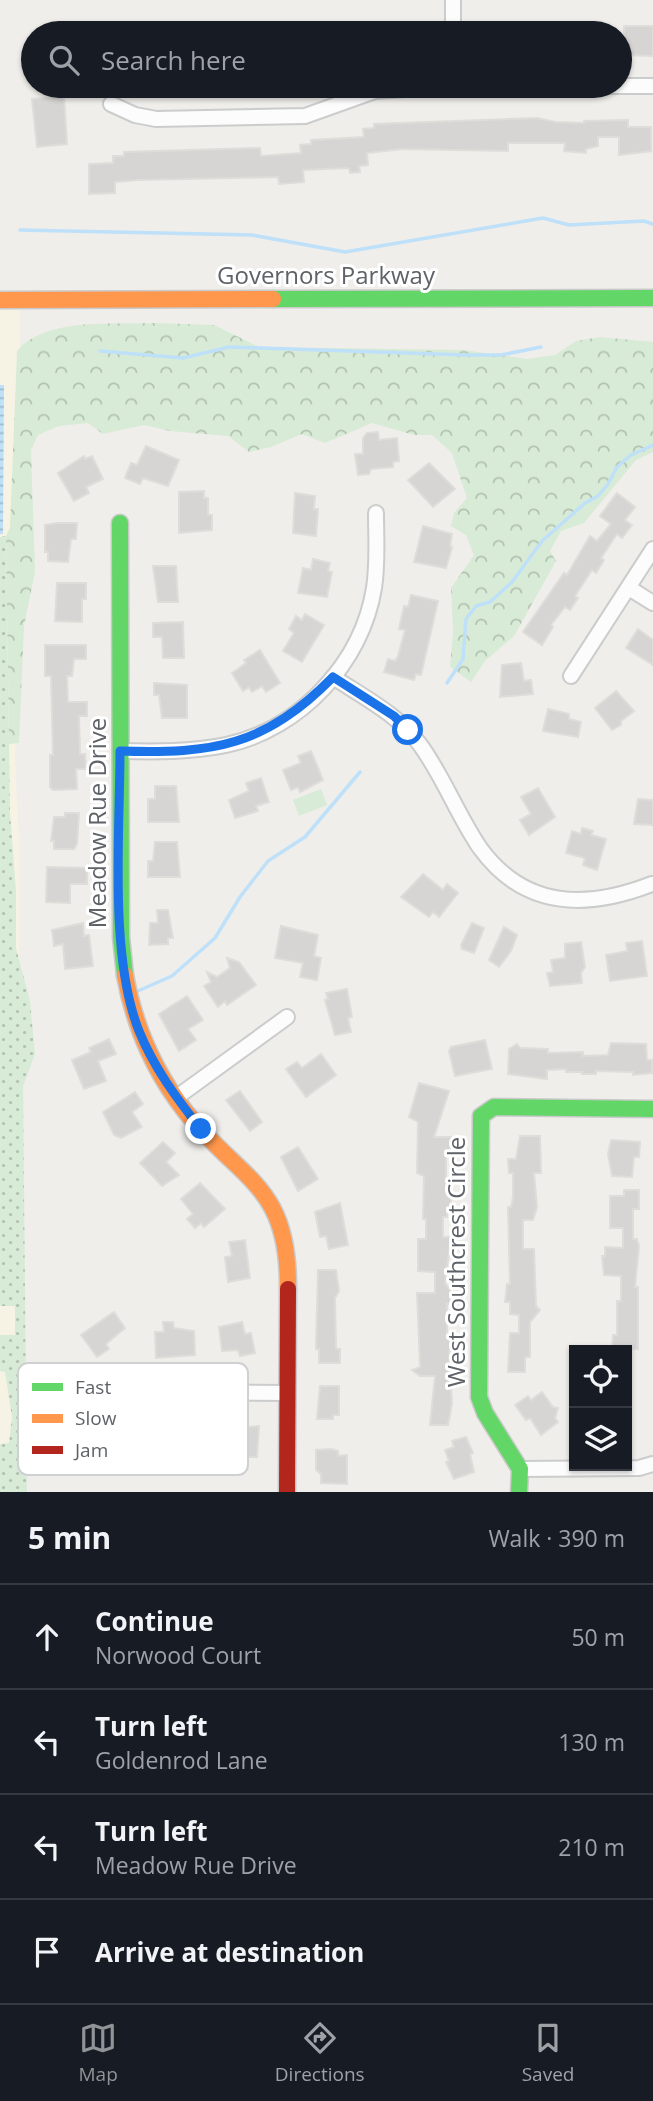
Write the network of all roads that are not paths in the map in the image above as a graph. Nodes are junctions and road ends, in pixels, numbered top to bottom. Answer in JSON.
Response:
{"nodes":[{"id":1,"x":453,"y":0,"type":"edge"},
{"id":2,"x":453,"y":21,"type":"edge"},
{"id":3,"x":632,"y":86,"type":"edge"},
{"id":4,"x":653,"y":86,"type":"edge"},
{"id":5,"x":355,"y":98,"type":"edge"},
{"id":6,"x":111,"y":104,"type":"dead end"},
{"id":7,"x":653,"y":298,"type":"edge"},
{"id":8,"x":0,"y":300,"type":"edge"},
{"id":9,"x":376,"y":513,"type":"dead end"},
{"id":10,"x":120,"y":523,"type":"dead end"},
{"id":11,"x":653,"y":549,"type":"edge"},
{"id":12,"x":629,"y":588,"type":"junction"},
{"id":13,"x":653,"y":603,"type":"edge"},
{"id":14,"x":571,"y":676,"type":"dead end"},
{"id":15,"x":333,"y":677,"type":"junction"},
{"id":16,"x":120,"y":751,"type":"junction"},
{"id":17,"x":652,"y":884,"type":"edge"},
{"id":18,"x":287,"y":1017,"type":"dead end"},
{"id":19,"x":177,"y":1097,"type":"junction"},
{"id":20,"x":653,"y":1108,"type":"edge"},
{"id":21,"x":248,"y":1393,"type":"edge"},
{"id":22,"x":287,"y":1393,"type":"junction"},
{"id":23,"x":653,"y":1464,"type":"edge"},
{"id":24,"x":520,"y":1469,"type":"junction"},
{"id":25,"x":286,"y":1492,"type":"edge"},
{"id":26,"x":519,"y":1492,"type":"edge"}],
"edges":[{"from":1,"to":2,"type":"street"},
{"from":3,"to":4,"type":"street"},
{"from":5,"to":6,"type":"street"},
{"from":7,"to":8,"type":"street","name":"Governors Parkway"},
{"from":9,"to":15,"type":"street"},
{"from":10,"to":16,"type":"street","name":"Meadow Rue Drive"},
{"from":11,"to":12,"type":"street"},
{"from":12,"to":13,"type":"street"},
{"from":12,"to":14,"type":"street"},
{"from":15,"to":16,"type":"street"},
{"from":15,"to":17,"type":"street"},
{"from":16,"to":19,"type":"street","name":"Meadow Rue Drive"},
{"from":18,"to":19,"type":"street"},
{"from":19,"to":22,"type":"street","name":"Meadow Rue Drive"},
{"from":20,"to":24,"type":"street","name":"West Southcrest Circle"},
{"from":21,"to":22,"type":"street"},
{"from":22,"to":25,"type":"street","name":"Meadow Rue Drive"},
{"from":23,"to":24,"type":"street"},
{"from":24,"to":26,"type":"street"}]}
